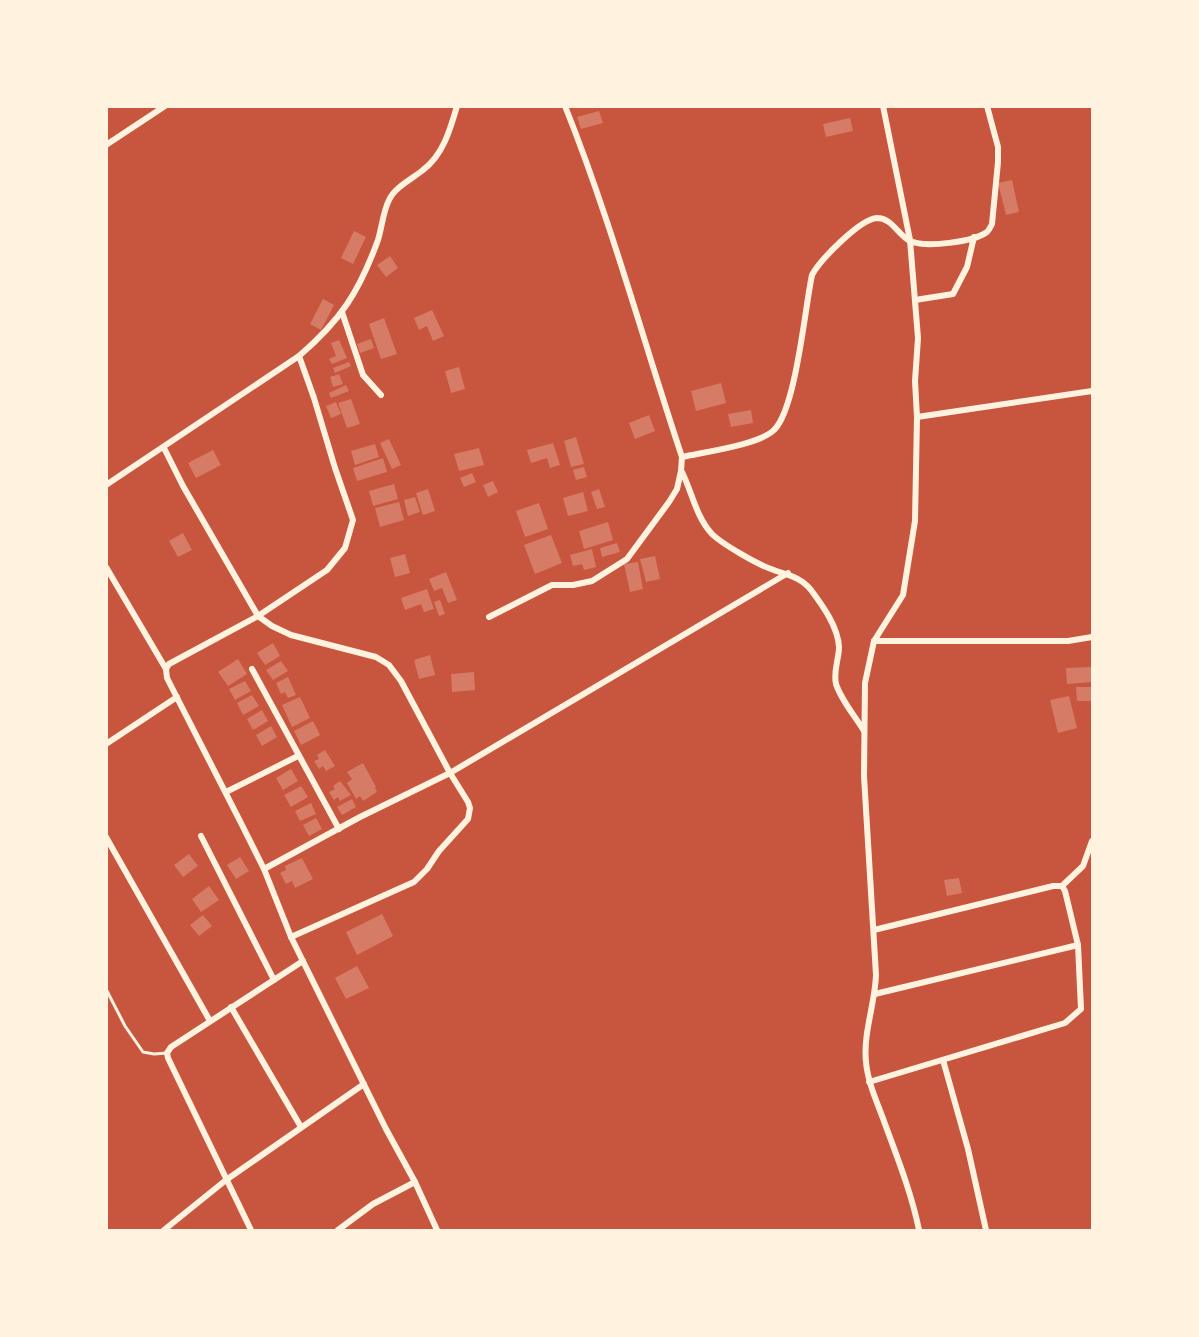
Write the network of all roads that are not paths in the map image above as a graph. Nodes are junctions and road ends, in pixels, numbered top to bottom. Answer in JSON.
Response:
{"nodes":[{"id":1,"x":165,"y":106,"type":"edge"},
{"id":2,"x":457,"y":106,"type":"edge"},
{"id":3,"x":565,"y":106,"type":"edge"},
{"id":4,"x":883,"y":106,"type":"edge"},
{"id":5,"x":987,"y":106,"type":"edge"},
{"id":6,"x":106,"y":146,"type":"edge"},
{"id":7,"x":974,"y":237,"type":"junction"},
{"id":8,"x":910,"y":240,"type":"junction"},
{"id":9,"x":915,"y":300,"type":"junction"},
{"id":10,"x":342,"y":312,"type":"junction"},
{"id":11,"x":299,"y":356,"type":"junction"},
{"id":12,"x":1092,"y":391,"type":"edge"},
{"id":13,"x":381,"y":395,"type":"dead end"},
{"id":14,"x":917,"y":417,"type":"junction"},
{"id":15,"x":164,"y":448,"type":"junction"},
{"id":16,"x":682,"y":457,"type":"junction"},
{"id":17,"x":681,"y":471,"type":"junction"},
{"id":18,"x":106,"y":485,"type":"edge"},
{"id":19,"x":106,"y":567,"type":"edge"},
{"id":20,"x":788,"y":573,"type":"junction"},
{"id":21,"x":258,"y":616,"type":"junction"},
{"id":22,"x":489,"y":617,"type":"dead end"},
{"id":23,"x":1092,"y":637,"type":"edge"},
{"id":24,"x":874,"y":641,"type":"junction"},
{"id":25,"x":166,"y":669,"type":"junction"},
{"id":26,"x":252,"y":669,"type":"dead end"},
{"id":27,"x":177,"y":697,"type":"junction"},
{"id":28,"x":865,"y":732,"type":"junction"},
{"id":29,"x":106,"y":744,"type":"edge"},
{"id":30,"x":298,"y":756,"type":"junction"},
{"id":31,"x":450,"y":773,"type":"junction"},
{"id":32,"x":226,"y":792,"type":"junction"},
{"id":33,"x":339,"y":829,"type":"junction"},
{"id":34,"x":201,"y":836,"type":"dead end"},
{"id":35,"x":106,"y":837,"type":"edge"},
{"id":36,"x":1092,"y":841,"type":"edge"},
{"id":37,"x":264,"y":869,"type":"junction"},
{"id":38,"x":1062,"y":886,"type":"junction"},
{"id":39,"x":874,"y":930,"type":"junction"},
{"id":40,"x":291,"y":937,"type":"junction"},
{"id":41,"x":1078,"y":945,"type":"junction"},
{"id":42,"x":303,"y":961,"type":"junction"},
{"id":43,"x":274,"y":980,"type":"junction"},
{"id":44,"x":106,"y":989,"type":"edge"},
{"id":45,"x":875,"y":994,"type":"junction"},
{"id":46,"x":231,"y":1007,"type":"junction"},
{"id":47,"x":210,"y":1021,"type":"junction"},
{"id":48,"x":167,"y":1053,"type":"junction"},
{"id":49,"x":943,"y":1060,"type":"junction"},
{"id":50,"x":869,"y":1082,"type":"junction"},
{"id":51,"x":364,"y":1084,"type":"junction"},
{"id":52,"x":301,"y":1127,"type":"junction"},
{"id":53,"x":226,"y":1180,"type":"junction"},
{"id":54,"x":415,"y":1182,"type":"junction"},
{"id":55,"x":164,"y":1230,"type":"edge"},
{"id":56,"x":251,"y":1230,"type":"edge"},
{"id":57,"x":338,"y":1230,"type":"edge"},
{"id":58,"x":437,"y":1230,"type":"edge"},
{"id":59,"x":920,"y":1230,"type":"edge"},
{"id":60,"x":986,"y":1230,"type":"edge"}],
"edges":[{"from":1,"to":6,"type":"street"},
{"from":2,"to":10,"type":"street"},
{"from":3,"to":16,"type":"street"},
{"from":4,"to":8,"type":"street"},
{"from":5,"to":7,"type":"street"},
{"from":7,"to":8,"type":"street"},
{"from":7,"to":9,"type":"street"},
{"from":8,"to":9,"type":"street"},
{"from":8,"to":16,"type":"street"},
{"from":9,"to":14,"type":"street"},
{"from":10,"to":11,"type":"street"},
{"from":10,"to":13,"type":"street"},
{"from":11,"to":15,"type":"street"},
{"from":11,"to":21,"type":"street"},
{"from":12,"to":14,"type":"street"},
{"from":14,"to":24,"type":"street"},
{"from":15,"to":18,"type":"street"},
{"from":15,"to":21,"type":"street"},
{"from":16,"to":17,"type":"street"},
{"from":17,"to":20,"type":"street"},
{"from":17,"to":22,"type":"street"},
{"from":19,"to":25,"type":"street"},
{"from":20,"to":28,"type":"street"},
{"from":20,"to":31,"type":"street"},
{"from":21,"to":25,"type":"street"},
{"from":21,"to":31,"type":"street"},
{"from":23,"to":24,"type":"street"},
{"from":24,"to":28,"type":"street"},
{"from":25,"to":27,"type":"street"},
{"from":26,"to":30,"type":"street"},
{"from":27,"to":29,"type":"street"},
{"from":27,"to":32,"type":"street"},
{"from":28,"to":39,"type":"street"},
{"from":30,"to":32,"type":"street"},
{"from":30,"to":33,"type":"street"},
{"from":31,"to":33,"type":"street"},
{"from":31,"to":40,"type":"street"},
{"from":32,"to":37,"type":"street"},
{"from":33,"to":37,"type":"street"},
{"from":34,"to":43,"type":"street"},
{"from":35,"to":47,"type":"street"},
{"from":36,"to":38,"type":"street"},
{"from":37,"to":40,"type":"street"},
{"from":38,"to":39,"type":"street"},
{"from":38,"to":41,"type":"street"},
{"from":39,"to":45,"type":"street"},
{"from":40,"to":42,"type":"street"},
{"from":41,"to":45,"type":"street"},
{"from":41,"to":49,"type":"street"},
{"from":42,"to":43,"type":"street"},
{"from":42,"to":51,"type":"street"},
{"from":43,"to":46,"type":"street"},
{"from":44,"to":48,"type":"lane"},
{"from":45,"to":50,"type":"street"},
{"from":46,"to":47,"type":"street"},
{"from":46,"to":52,"type":"street"},
{"from":47,"to":48,"type":"street"},
{"from":48,"to":53,"type":"street"},
{"from":49,"to":50,"type":"street"},
{"from":49,"to":60,"type":"street"},
{"from":50,"to":59,"type":"street"},
{"from":51,"to":52,"type":"street"},
{"from":51,"to":54,"type":"street"},
{"from":52,"to":53,"type":"street"},
{"from":53,"to":55,"type":"street"},
{"from":53,"to":56,"type":"street"},
{"from":54,"to":57,"type":"street"},
{"from":54,"to":58,"type":"street"}]}
